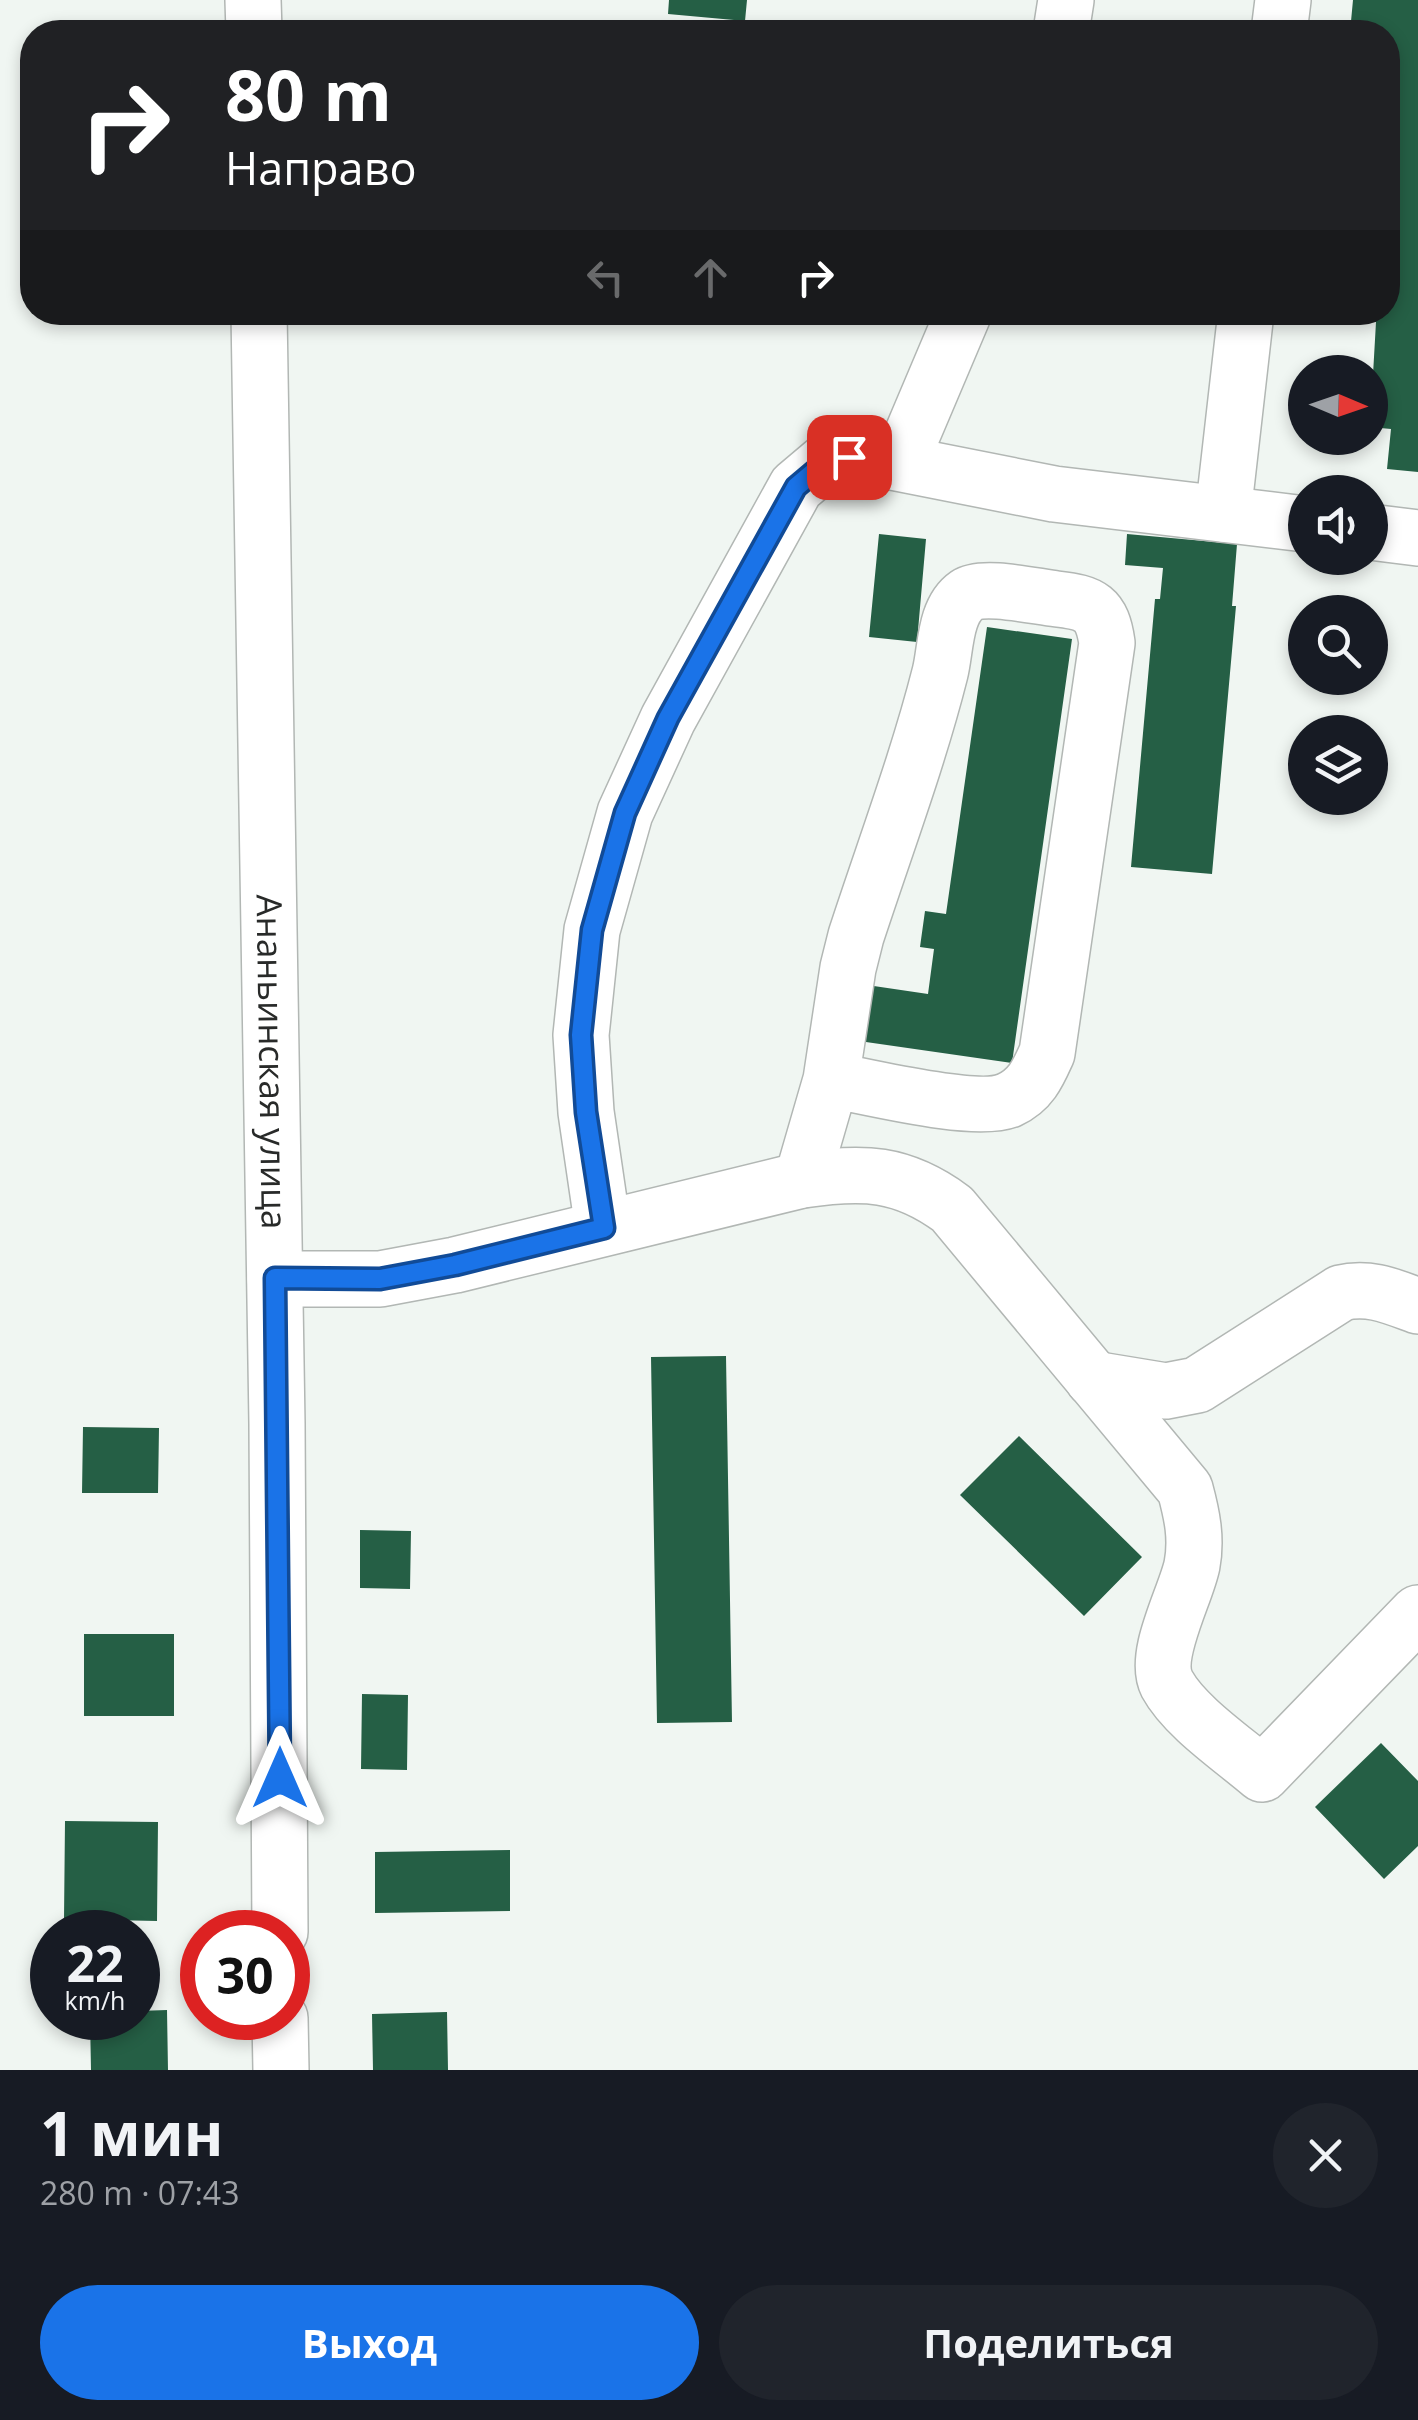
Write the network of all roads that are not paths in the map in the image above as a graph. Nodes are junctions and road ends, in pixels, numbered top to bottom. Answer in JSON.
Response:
{"nodes":[{"id":1,"x":259,"y":325,"type":"edge"},
{"id":2,"x":958,"y":325,"type":"edge"},
{"id":3,"x":1244,"y":325,"type":"edge"},
{"id":4,"x":900,"y":462,"type":"junction"},
{"id":5,"x":1222,"y":514,"type":"junction"},
{"id":6,"x":1288,"y":522,"type":"edge"},
{"id":7,"x":1388,"y":534,"type":"edge"},
{"id":8,"x":1418,"y":538,"type":"edge"},
{"id":9,"x":831,"y":1080,"type":"junction"},
{"id":10,"x":802,"y":1180,"type":"junction"},
{"id":11,"x":604,"y":1228,"type":"junction"},
{"id":12,"x":275,"y":1278,"type":"junction"},
{"id":13,"x":1418,"y":1306,"type":"edge"},
{"id":14,"x":1093,"y":1379,"type":"junction"},
{"id":15,"x":1418,"y":1613,"type":"edge"},
{"id":16,"x":280,"y":1910,"type":"edge"},
{"id":17,"x":280,"y":2040,"type":"edge"},
{"id":18,"x":280,"y":2070,"type":"edge"}],
"edges":[{"from":1,"to":12,"type":"street","name":"Ананьинская улица"},
{"from":2,"to":4,"type":"street"},
{"from":3,"to":5,"type":"street"},
{"from":4,"to":5,"type":"street"},
{"from":4,"to":11,"type":"street"},
{"from":5,"to":6,"type":"street"},
{"from":7,"to":8,"type":"street"},
{"from":9,"to":9,"type":"street"},
{"from":9,"to":10,"type":"street"},
{"from":10,"to":11,"type":"street"},
{"from":10,"to":14,"type":"street"},
{"from":11,"to":12,"type":"street"},
{"from":12,"to":16,"type":"street","name":"Ананьинская улица"},
{"from":13,"to":14,"type":"street"},
{"from":14,"to":15,"type":"street"},
{"from":17,"to":18,"type":"street"}]}
